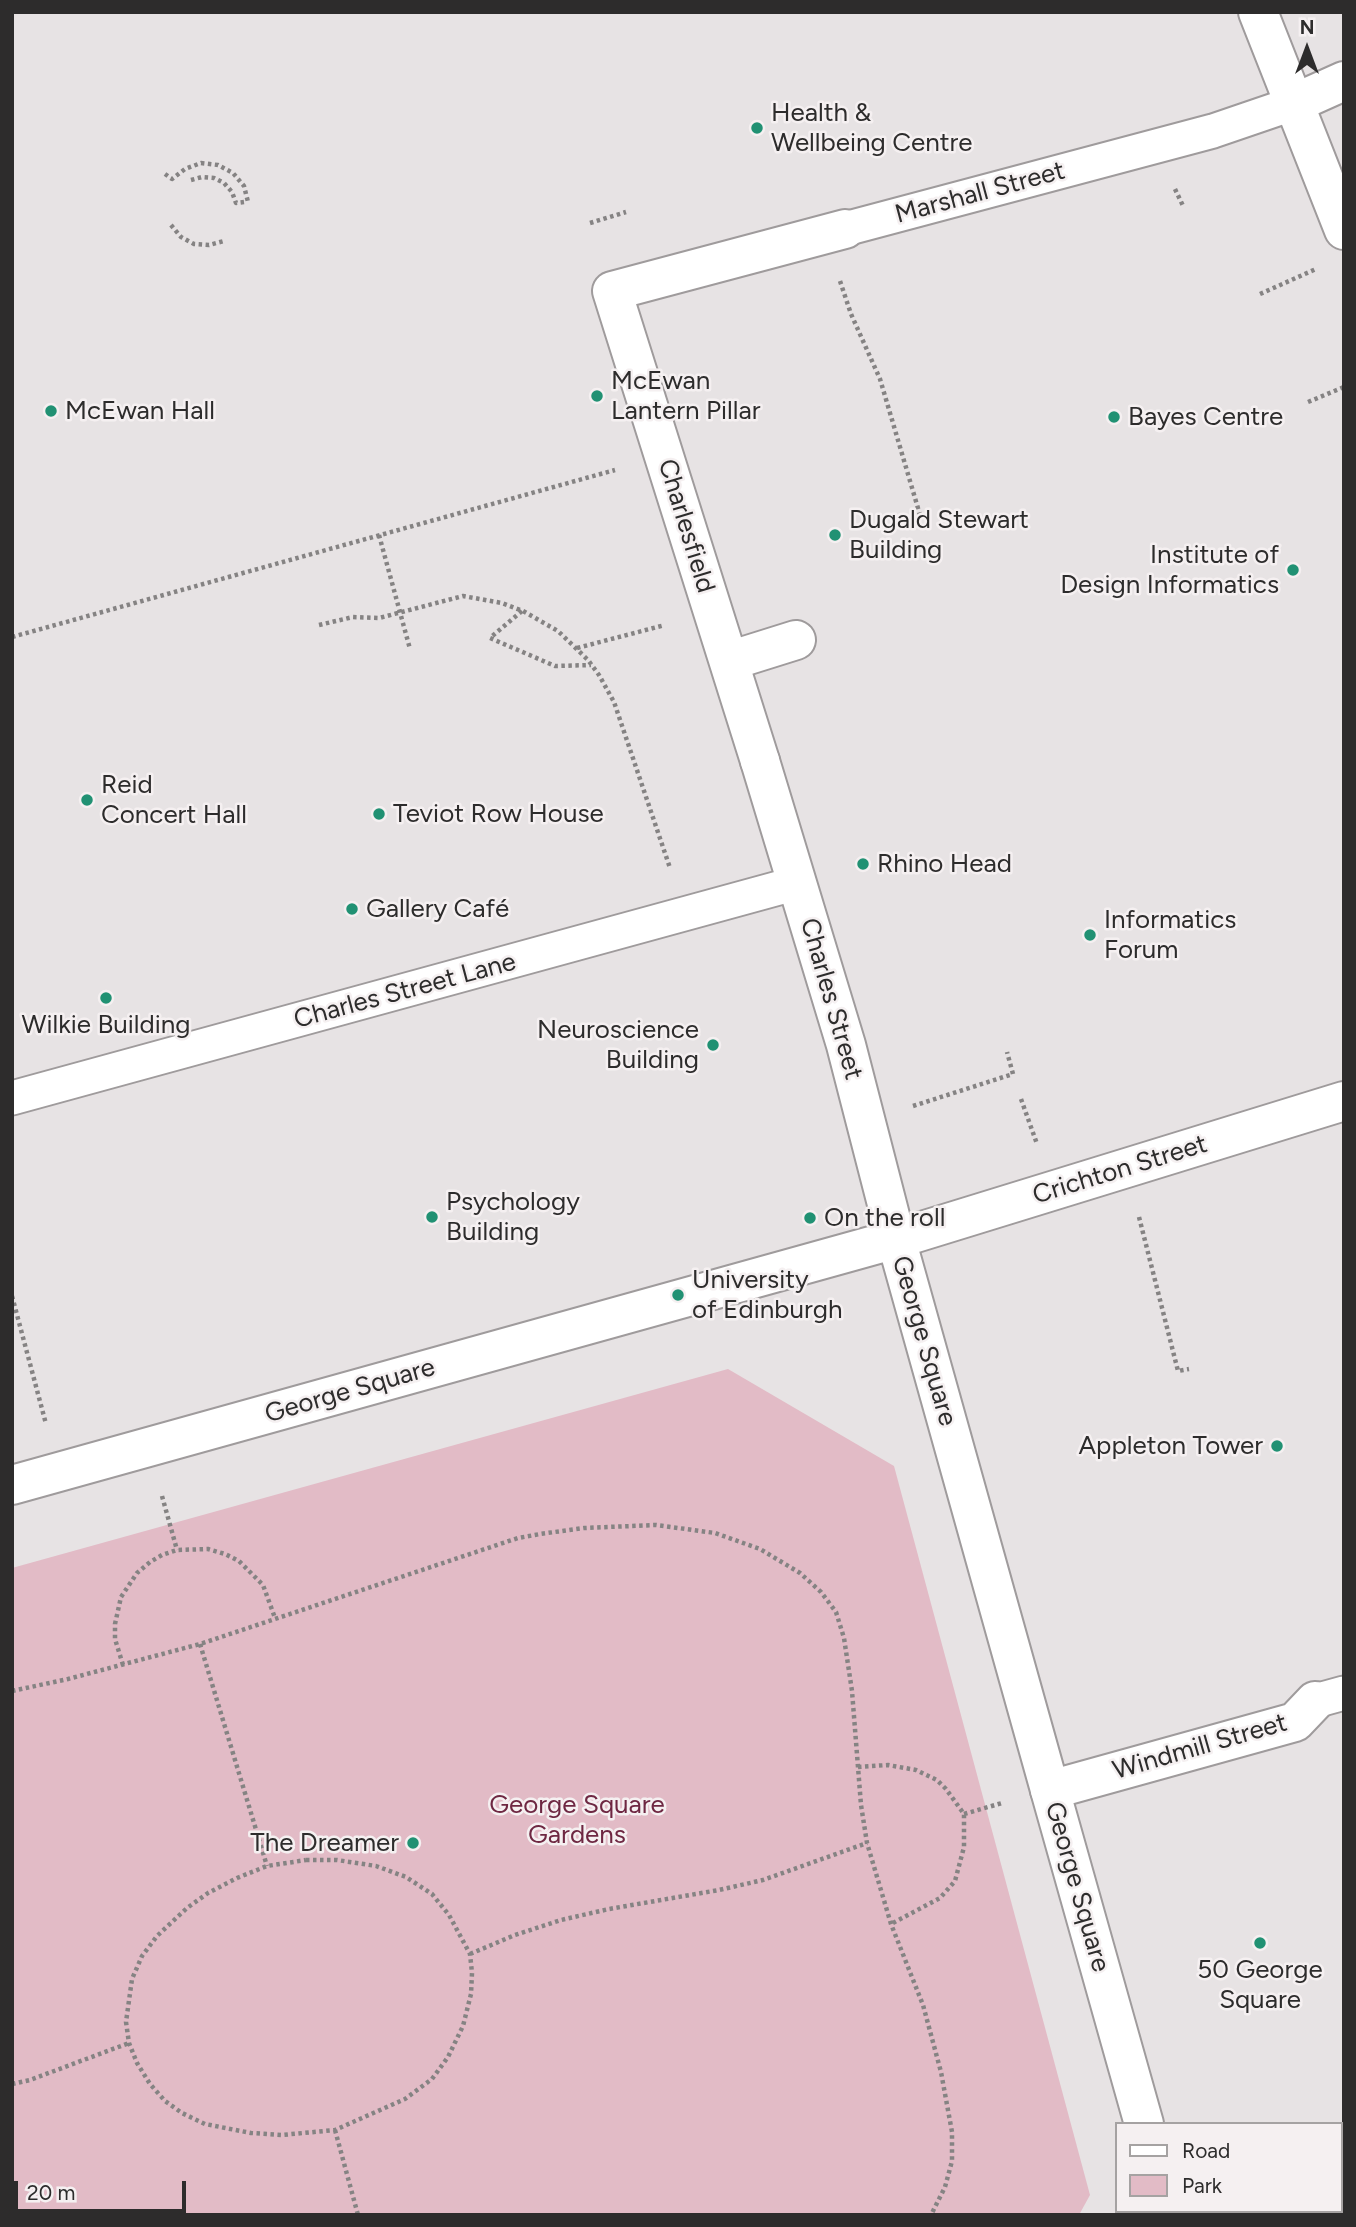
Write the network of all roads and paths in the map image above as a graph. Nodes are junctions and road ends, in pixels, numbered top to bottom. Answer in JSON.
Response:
{"nodes":[{"id":1,"x":1258,"y":12,"type":"edge"},
{"id":2,"x":1344,"y":81,"type":"edge"},
{"id":3,"x":1295,"y":103,"type":"junction"},
{"id":4,"x":165,"y":174,"type":"dead end"},
{"id":5,"x":191,"y":180,"type":"dead end"},
{"id":6,"x":626,"y":212,"type":"dead end"},
{"id":7,"x":590,"y":223,"type":"dead end"},
{"id":8,"x":171,"y":225,"type":"dead end"},
{"id":9,"x":845,"y":229,"type":"joint"},
{"id":10,"x":1344,"y":230,"type":"edge"},
{"id":11,"x":224,"y":241,"type":"dead end"},
{"id":12,"x":1320,"y":268,"type":"dead end"},
{"id":13,"x":612,"y":291,"type":"joint"},
{"id":14,"x":1260,"y":294,"type":"dead end"},
{"id":15,"x":851,"y":314,"type":"dead end"},
{"id":16,"x":1344,"y":387,"type":"edge"},
{"id":17,"x":1308,"y":402,"type":"dead end"},
{"id":18,"x":664,"y":456,"type":"junction"},
{"id":19,"x":920,"y":515,"type":"dead end"},
{"id":20,"x":379,"y":535,"type":"junction"},
{"id":21,"x":523,"y":611,"type":"junction"},
{"id":22,"x":400,"y":613,"type":"junction"},
{"id":23,"x":713,"y":613,"type":"junction"},
{"id":24,"x":319,"y":625,"type":"dead end"},
{"id":25,"x":12,"y":637,"type":"edge"},
{"id":26,"x":796,"y":640,"type":"dead end"},
{"id":27,"x":578,"y":648,"type":"junction"},
{"id":28,"x":410,"y":649,"type":"dead end"},
{"id":29,"x":729,"y":662,"type":"junction"},
{"id":30,"x":592,"y":665,"type":"junction"},
{"id":31,"x":760,"y":761,"type":"joint"},
{"id":32,"x":797,"y":883,"type":"junction"},
{"id":33,"x":684,"y":916,"type":"junction"},
{"id":34,"x":1007,"y":1052,"type":"dead end"},
{"id":35,"x":12,"y":1098,"type":"edge"},
{"id":36,"x":930,"y":1100,"type":"dead end"},
{"id":37,"x":1344,"y":1101,"type":"edge"},
{"id":38,"x":896,"y":1239,"type":"junction"},
{"id":39,"x":1145,"y":1241,"type":"dead end"},
{"id":40,"x":12,"y":1296,"type":"edge"},
{"id":41,"x":1189,"y":1369,"type":"dead end"},
{"id":42,"x":149,"y":1448,"type":"junction"},
{"id":43,"x":59,"y":1472,"type":"junction"},
{"id":44,"x":12,"y":1485,"type":"edge"},
{"id":45,"x":177,"y":1550,"type":"junction"},
{"id":46,"x":275,"y":1618,"type":"junction"},
{"id":47,"x":200,"y":1644,"type":"junction"},
{"id":48,"x":123,"y":1665,"type":"junction"},
{"id":49,"x":12,"y":1691,"type":"edge"},
{"id":50,"x":1329,"y":1697,"type":"edge"},
{"id":51,"x":858,"y":1767,"type":"junction"},
{"id":52,"x":1050,"y":1790,"type":"junction"},
{"id":53,"x":867,"y":1843,"type":"junction"},
{"id":54,"x":267,"y":1866,"type":"junction"},
{"id":55,"x":891,"y":1924,"type":"junction"},
{"id":56,"x":470,"y":1954,"type":"junction"},
{"id":57,"x":129,"y":2043,"type":"junction"},
{"id":58,"x":12,"y":2084,"type":"edge"},
{"id":59,"x":1143,"y":2122,"type":"edge"},
{"id":60,"x":335,"y":2130,"type":"junction"},
{"id":61,"x":358,"y":2215,"type":"edge"},
{"id":62,"x":931,"y":2215,"type":"edge"}],
"edges":[{"from":1,"to":3,"type":"street"},
{"from":2,"to":3,"type":"street","name":"Marshall Street"},
{"from":3,"to":9,"type":"lane","name":"Marshall Street"},
{"from":3,"to":10,"type":"street"},
{"from":4,"to":5,"type":"path"},
{"from":6,"to":7,"type":"path"},
{"from":8,"to":11,"type":"path"},
{"from":9,"to":13,"type":"street","name":"Marshall Street"},
{"from":12,"to":14,"type":"path"},
{"from":13,"to":18,"type":"street","name":"Charlesfield"},
{"from":15,"to":19,"type":"path"},
{"from":16,"to":17,"type":"path"},
{"from":18,"to":20,"type":"path"},
{"from":18,"to":23,"type":"street","name":"Charlesfield"},
{"from":20,"to":22,"type":"path"},
{"from":20,"to":25,"type":"path"},
{"from":21,"to":22,"type":"path"},
{"from":21,"to":27,"type":"path"},
{"from":21,"to":30,"type":"path"},
{"from":22,"to":24,"type":"path"},
{"from":22,"to":28,"type":"path"},
{"from":23,"to":27,"type":"path"},
{"from":23,"to":29,"type":"street","name":"Charlesfield"},
{"from":26,"to":29,"type":"street"},
{"from":27,"to":30,"type":"path"},
{"from":29,"to":31,"type":"street","name":"Charlesfield"},
{"from":30,"to":33,"type":"path"},
{"from":31,"to":32,"type":"street","name":"Charles Street"},
{"from":32,"to":33,"type":"lane","name":"Charles Street Lane"},
{"from":32,"to":38,"type":"street","name":"Charles Street"},
{"from":33,"to":35,"type":"lane","name":"Charles Street Lane"},
{"from":34,"to":36,"type":"path"},
{"from":37,"to":38,"type":"street","name":"Crichton Street"},
{"from":38,"to":42,"type":"street","name":"George Square"},
{"from":38,"to":52,"type":"street","name":"George Square"},
{"from":39,"to":41,"type":"path"},
{"from":40,"to":43,"type":"path"},
{"from":42,"to":43,"type":"street","name":"George Square"},
{"from":42,"to":45,"type":"path"},
{"from":43,"to":44,"type":"street","name":"George Square"},
{"from":45,"to":46,"type":"path"},
{"from":45,"to":48,"type":"path"},
{"from":46,"to":47,"type":"path"},
{"from":46,"to":51,"type":"path"},
{"from":47,"to":48,"type":"path"},
{"from":47,"to":54,"type":"path"},
{"from":48,"to":49,"type":"path"},
{"from":50,"to":52,"type":"street","name":"Windmill Street"},
{"from":51,"to":53,"type":"path"},
{"from":51,"to":55,"type":"path"},
{"from":52,"to":59,"type":"street","name":"George Square"},
{"from":53,"to":55,"type":"path"},
{"from":53,"to":56,"type":"path"},
{"from":54,"to":56,"type":"path"},
{"from":54,"to":57,"type":"path"},
{"from":55,"to":62,"type":"path"},
{"from":56,"to":60,"type":"path"},
{"from":57,"to":58,"type":"path"},
{"from":57,"to":60,"type":"path"},
{"from":60,"to":61,"type":"path"}]}
